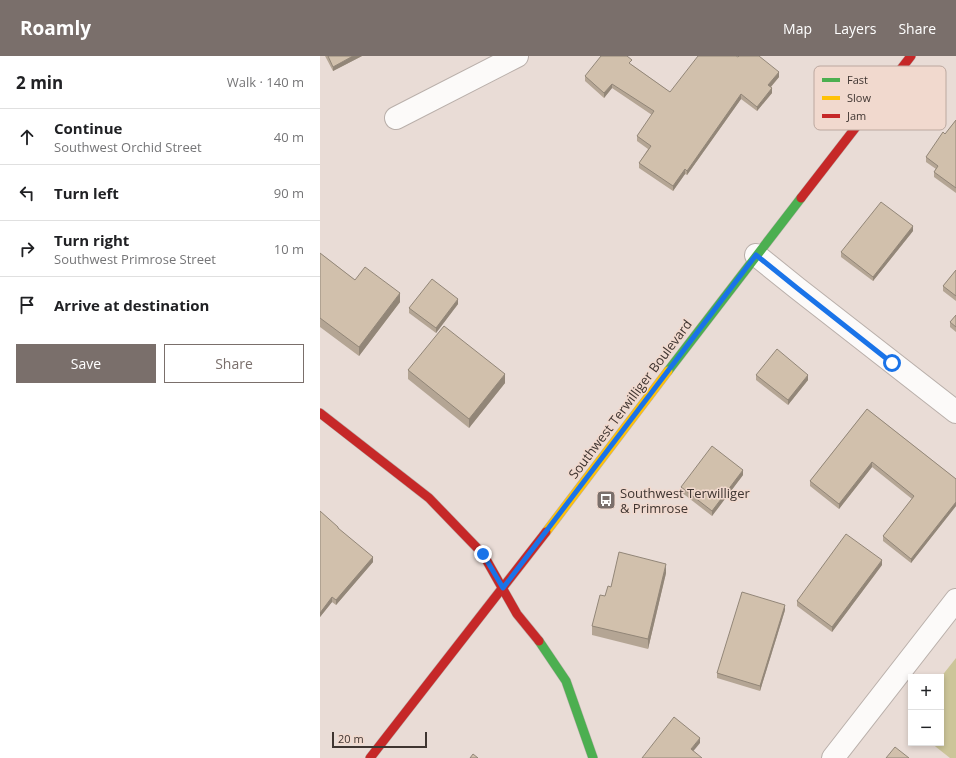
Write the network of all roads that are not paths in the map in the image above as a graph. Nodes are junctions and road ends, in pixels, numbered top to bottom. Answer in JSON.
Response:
{"nodes":[{"id":1,"x":517,"y":56,"type":"edge"},
{"id":2,"x":911,"y":56,"type":"edge"},
{"id":3,"x":903,"y":66,"type":"edge"},
{"id":4,"x":396,"y":118,"type":"dead end"},
{"id":5,"x":853,"y":130,"type":"edge"},
{"id":6,"x":756,"y":255,"type":"junction"},
{"id":7,"x":320,"y":412,"type":"edge"},
{"id":8,"x":956,"y":412,"type":"edge"},
{"id":9,"x":503,"y":588,"type":"junction"},
{"id":10,"x":956,"y":600,"type":"edge"},
{"id":11,"x":370,"y":758,"type":"edge"},
{"id":12,"x":592,"y":758,"type":"edge"},
{"id":13,"x":833,"y":758,"type":"edge"}],
"edges":[{"from":1,"to":4,"type":"street"},
{"from":2,"to":3,"type":"main road","name":"Southwest Terwilliger Boulevard"},
{"from":5,"to":6,"type":"main road","name":"Southwest Terwilliger Boulevard"},
{"from":6,"to":8,"type":"street"},
{"from":6,"to":9,"type":"main road","name":"Southwest Terwilliger Boulevard"},
{"from":7,"to":9,"type":"main road"},
{"from":9,"to":11,"type":"main road","name":"Southwest Terwilliger Boulevard"},
{"from":9,"to":12,"type":"main road"},
{"from":10,"to":13,"type":"street"}]}
